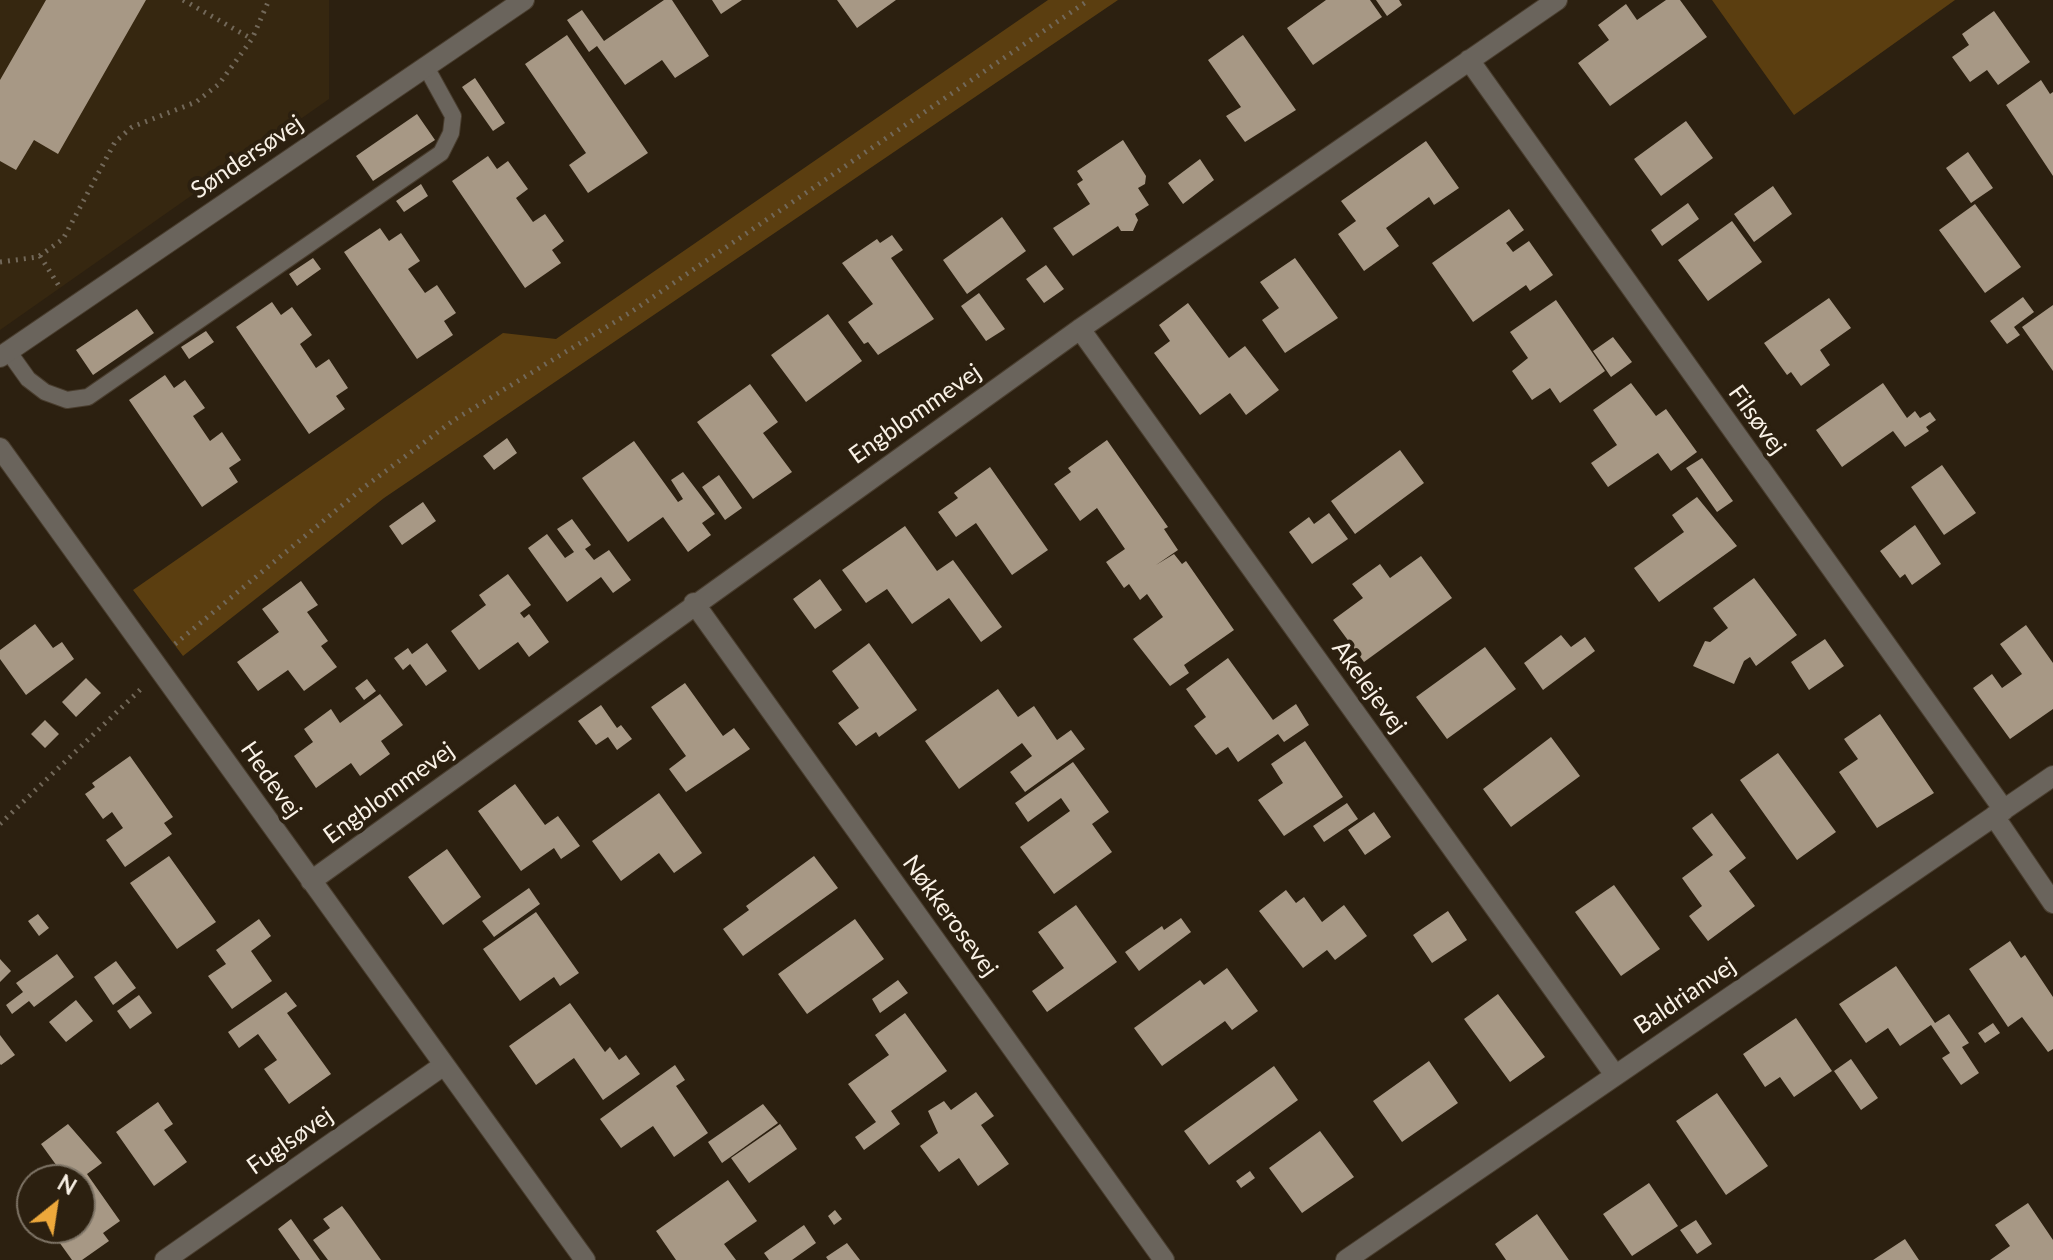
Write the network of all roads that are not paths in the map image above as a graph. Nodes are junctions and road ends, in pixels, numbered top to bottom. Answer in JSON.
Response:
{"nodes":[{"id":1,"x":524,"y":0,"type":"edge"},
{"id":2,"x":1557,"y":0,"type":"edge"},
{"id":3,"x":1469,"y":60,"type":"junction"},
{"id":4,"x":426,"y":67,"type":"junction"},
{"id":5,"x":1080,"y":329,"type":"junction"},
{"id":6,"x":4,"y":354,"type":"edge"},
{"id":7,"x":0,"y":448,"type":"edge"},
{"id":8,"x":694,"y":603,"type":"junction"},
{"id":9,"x":2053,"y":776,"type":"edge"},
{"id":10,"x":1999,"y":813,"type":"junction"},
{"id":11,"x":311,"y":881,"type":"junction"},
{"id":12,"x":2053,"y":903,"type":"edge"},
{"id":13,"x":444,"y":1065,"type":"junction"},
{"id":14,"x":1615,"y":1075,"type":"junction"},
{"id":15,"x":165,"y":1260,"type":"edge"},
{"id":16,"x":585,"y":1260,"type":"edge"},
{"id":17,"x":1164,"y":1260,"type":"edge"},
{"id":18,"x":1346,"y":1260,"type":"edge"}],
"edges":[{"from":1,"to":4,"type":"street","name":"Søndersøvej"},
{"from":2,"to":3,"type":"street","name":"Engblommevej"},
{"from":3,"to":5,"type":"street","name":"Engblommevej"},
{"from":3,"to":10,"type":"street","name":"Filsøvej"},
{"from":4,"to":6,"type":"street","name":"Søndersøvej"},
{"from":4,"to":6,"type":"lane"},
{"from":5,"to":8,"type":"street","name":"Engblommevej"},
{"from":5,"to":14,"type":"street","name":"Akelejevej"},
{"from":7,"to":11,"type":"street","name":"Hedevej"},
{"from":8,"to":11,"type":"street","name":"Engblommevej"},
{"from":8,"to":17,"type":"street","name":"Nøkkerosevej"},
{"from":9,"to":10,"type":"street","name":"Baldrianvej"},
{"from":10,"to":12,"type":"street","name":"Filsøvej"},
{"from":10,"to":14,"type":"street","name":"Baldrianvej"},
{"from":11,"to":13,"type":"street","name":"Hedevej"},
{"from":13,"to":15,"type":"street","name":"Fuglsøvej"},
{"from":13,"to":16,"type":"street","name":"Hedevej"},
{"from":14,"to":18,"type":"street","name":"Baldrianvej"}]}
